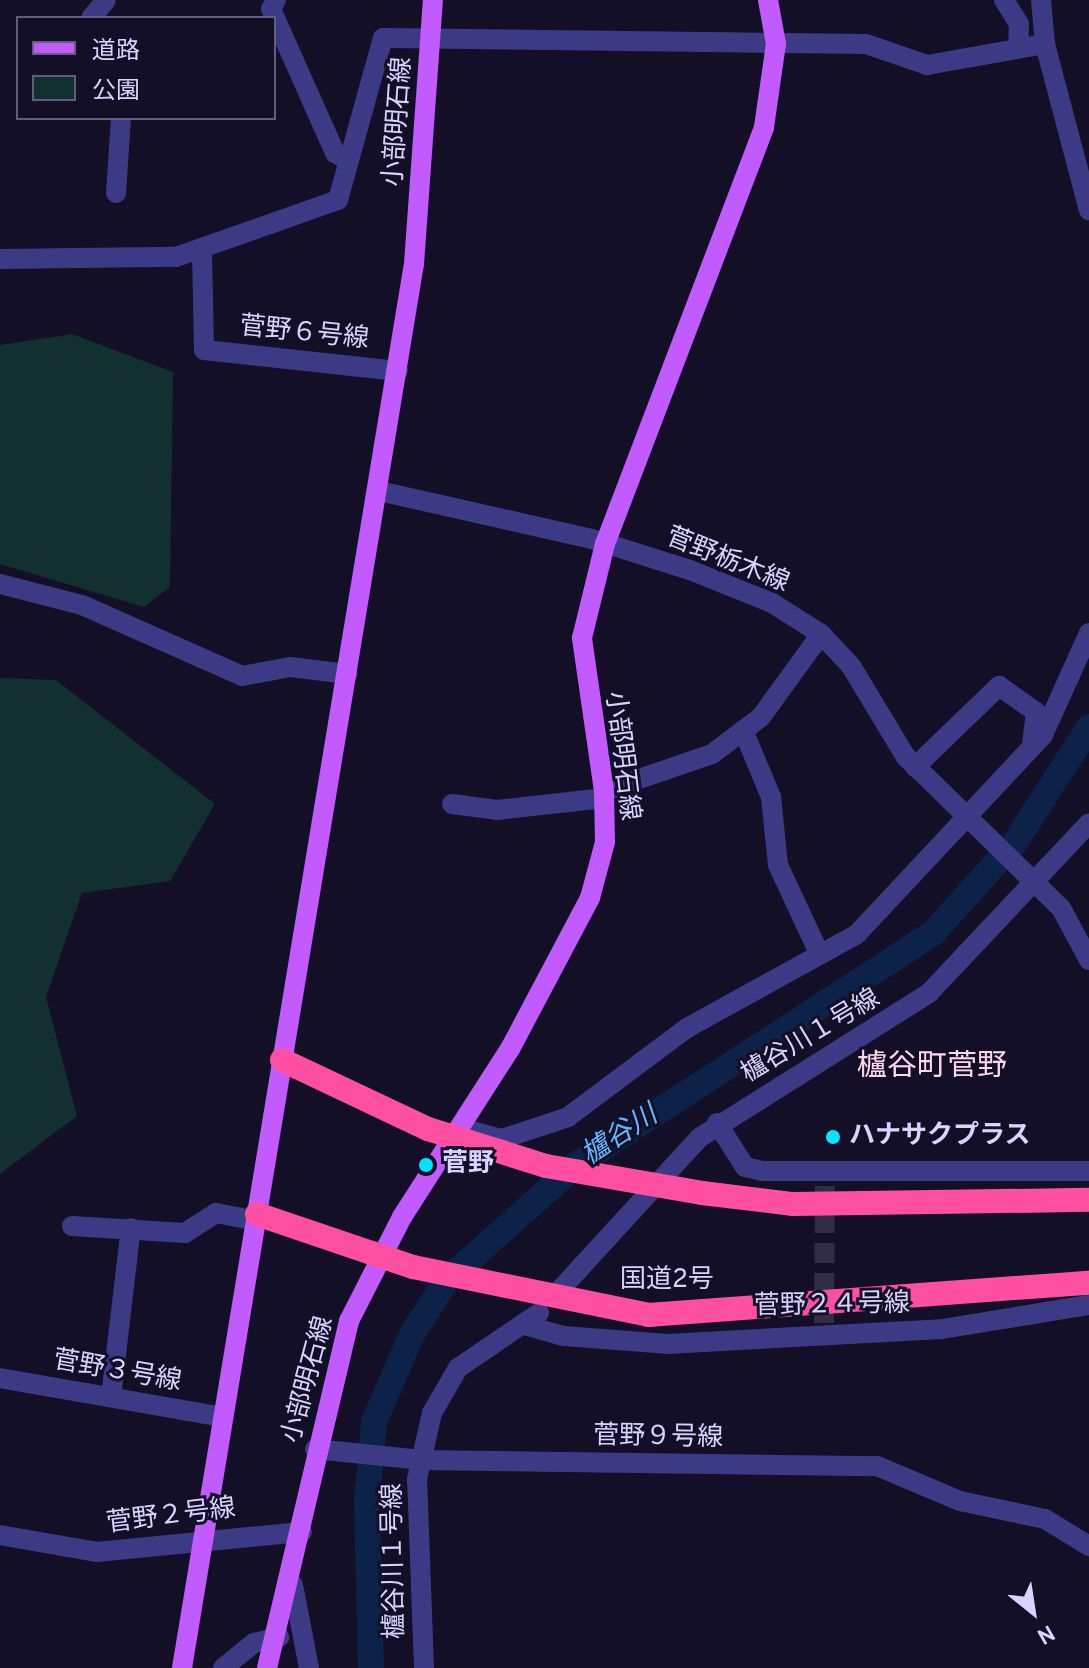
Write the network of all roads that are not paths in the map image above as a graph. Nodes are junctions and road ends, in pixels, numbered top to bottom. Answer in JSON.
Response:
{"nodes":[{"id":1,"x":106,"y":0,"type":"edge"},
{"id":2,"x":433,"y":0,"type":"edge"},
{"id":3,"x":768,"y":0,"type":"edge"},
{"id":4,"x":1004,"y":0,"type":"edge"},
{"id":5,"x":1041,"y":0,"type":"edge"},
{"id":6,"x":93,"y":16,"type":"edge"},
{"id":7,"x":276,"y":20,"type":"edge"},
{"id":8,"x":431,"y":40,"type":"junction"},
{"id":9,"x":776,"y":44,"type":"junction"},
{"id":10,"x":1045,"y":44,"type":"junction"},
{"id":11,"x":1018,"y":47,"type":"junction"},
{"id":12,"x":121,"y":120,"type":"edge"},
{"id":13,"x":349,"y":161,"type":"junction"},
{"id":14,"x":116,"y":193,"type":"dead end"},
{"id":15,"x":1089,"y":210,"type":"edge"},
{"id":16,"x":202,"y":253,"type":"junction"},
{"id":17,"x":0,"y":259,"type":"edge"},
{"id":18,"x":398,"y":371,"type":"junction"},
{"id":19,"x":379,"y":491,"type":"junction"},
{"id":20,"x":605,"y":544,"type":"junction"},
{"id":21,"x":0,"y":584,"type":"edge"},
{"id":22,"x":1089,"y":633,"type":"edge"},
{"id":23,"x":821,"y":634,"type":"junction"},
{"id":24,"x":348,"y":674,"type":"junction"},
{"id":25,"x":743,"y":730,"type":"junction"},
{"id":26,"x":1030,"y":750,"type":"junction"},
{"id":27,"x":915,"y":767,"type":"junction"},
{"id":28,"x":604,"y":794,"type":"junction"},
{"id":29,"x":452,"y":804,"type":"dead end"},
{"id":30,"x":965,"y":819,"type":"junction"},
{"id":31,"x":1089,"y":823,"type":"edge"},
{"id":32,"x":1037,"y":885,"type":"junction"},
{"id":33,"x":820,"y":955,"type":"junction"},
{"id":34,"x":1089,"y":960,"type":"edge"},
{"id":35,"x":282,"y":1060,"type":"junction"},
{"id":36,"x":717,"y":1123,"type":"junction"},
{"id":37,"x":460,"y":1128,"type":"junction"},
{"id":38,"x":1089,"y":1171,"type":"edge"},
{"id":39,"x":1089,"y":1200,"type":"edge"},
{"id":40,"x":257,"y":1218,"type":"junction"},
{"id":41,"x":72,"y":1226,"type":"dead end"},
{"id":42,"x":131,"y":1228,"type":"junction"},
{"id":43,"x":381,"y":1258,"type":"junction"},
{"id":44,"x":1089,"y":1283,"type":"edge"},
{"id":45,"x":558,"y":1292,"type":"dead end"},
{"id":46,"x":1089,"y":1305,"type":"edge"},
{"id":47,"x":533,"y":1319,"type":"joint"},
{"id":48,"x":0,"y":1378,"type":"edge"},
{"id":49,"x":111,"y":1397,"type":"junction"},
{"id":50,"x":224,"y":1417,"type":"junction"},
{"id":51,"x":323,"y":1450,"type":"junction"},
{"id":52,"x":421,"y":1460,"type":"junction"},
{"id":53,"x":302,"y":1532,"type":"junction"},
{"id":54,"x":0,"y":1535,"type":"edge"},
{"id":55,"x":203,"y":1536,"type":"junction"},
{"id":56,"x":1089,"y":1546,"type":"edge"},
{"id":57,"x":293,"y":1585,"type":"junction"},
{"id":58,"x":279,"y":1637,"type":"junction"},
{"id":59,"x":182,"y":1668,"type":"edge"},
{"id":60,"x":223,"y":1668,"type":"edge"},
{"id":61,"x":267,"y":1668,"type":"edge"},
{"id":62,"x":309,"y":1668,"type":"edge"},
{"id":63,"x":424,"y":1668,"type":"edge"}],
"edges":[{"from":1,"to":6,"type":"street"},
{"from":2,"to":8,"type":"main road","name":"小部明石線"},
{"from":3,"to":9,"type":"main road","name":"小部明石線"},
{"from":4,"to":11,"type":"street"},
{"from":5,"to":10,"type":"street"},
{"from":7,"to":13,"type":"street"},
{"from":8,"to":9,"type":"street"},
{"from":8,"to":13,"type":"street"},
{"from":8,"to":18,"type":"main road","name":"小部明石線"},
{"from":9,"to":11,"type":"street"},
{"from":9,"to":20,"type":"main road","name":"小部明石線"},
{"from":10,"to":11,"type":"street"},
{"from":10,"to":15,"type":"street"},
{"from":12,"to":14,"type":"street"},
{"from":13,"to":16,"type":"street"},
{"from":16,"to":17,"type":"street"},
{"from":16,"to":18,"type":"street","name":"菅野６号線"},
{"from":18,"to":19,"type":"main road","name":"小部明石線"},
{"from":19,"to":20,"type":"street","name":"菅野栃木線"},
{"from":19,"to":24,"type":"main road","name":"小部明石線"},
{"from":20,"to":23,"type":"street","name":"菅野栃木線"},
{"from":20,"to":28,"type":"main road","name":"小部明石線"},
{"from":21,"to":24,"type":"street"},
{"from":22,"to":26,"type":"street"},
{"from":23,"to":25,"type":"street"},
{"from":23,"to":27,"type":"street","name":"菅野栃木線"},
{"from":24,"to":35,"type":"main road","name":"小部明石線"},
{"from":25,"to":28,"type":"street"},
{"from":25,"to":33,"type":"street"},
{"from":26,"to":27,"type":"street"},
{"from":26,"to":30,"type":"street"},
{"from":27,"to":30,"type":"street","name":"菅野栃木線"},
{"from":28,"to":29,"type":"street"},
{"from":28,"to":37,"type":"main road","name":"小部明石線"},
{"from":30,"to":32,"type":"street","name":"菅野栃木線"},
{"from":30,"to":33,"type":"street"},
{"from":31,"to":32,"type":"street","name":"櫨谷川１号線"},
{"from":32,"to":34,"type":"street"},
{"from":32,"to":36,"type":"street","name":"櫨谷川１号線"},
{"from":33,"to":37,"type":"street"},
{"from":35,"to":39,"type":"highway","bridge":true},
{"from":35,"to":40,"type":"main road","name":"小部明石線"},
{"from":36,"to":38,"type":"street"},
{"from":36,"to":45,"type":"street","name":"櫨谷川１号線"},
{"from":37,"to":43,"type":"main road","name":"小部明石線"},
{"from":40,"to":42,"type":"street"},
{"from":40,"to":43,"type":"highway","name":"国道2号"},
{"from":40,"to":50,"type":"main road","name":"小部明石線"},
{"from":41,"to":42,"type":"street"},
{"from":42,"to":49,"type":"street"},
{"from":43,"to":44,"type":"highway","name":"国道2号"},
{"from":43,"to":51,"type":"main road","name":"小部明石線"},
{"from":46,"to":47,"type":"street","name":"菅野２４号線"},
{"from":47,"to":52,"type":"street","name":"櫨谷川１号線"},
{"from":48,"to":49,"type":"street","name":"菅野３号線"},
{"from":49,"to":50,"type":"street","name":"菅野３号線"},
{"from":50,"to":55,"type":"main road","name":"小部明石線"},
{"from":51,"to":52,"type":"street","name":"菅野９号線"},
{"from":51,"to":53,"type":"main road","name":"小部明石線"},
{"from":52,"to":56,"type":"street","name":"菅野９号線"},
{"from":52,"to":63,"type":"street","name":"櫨谷川１号線"},
{"from":53,"to":55,"type":"street","name":"菅野２号線"},
{"from":53,"to":57,"type":"main road","name":"小部明石線"},
{"from":54,"to":55,"type":"street","name":"菅野２号線"},
{"from":55,"to":59,"type":"main road","name":"小部明石線"},
{"from":57,"to":58,"type":"main road","name":"小部明石線"},
{"from":57,"to":62,"type":"street"},
{"from":58,"to":60,"type":"street"},
{"from":58,"to":61,"type":"main road","name":"小部明石線"}]}
